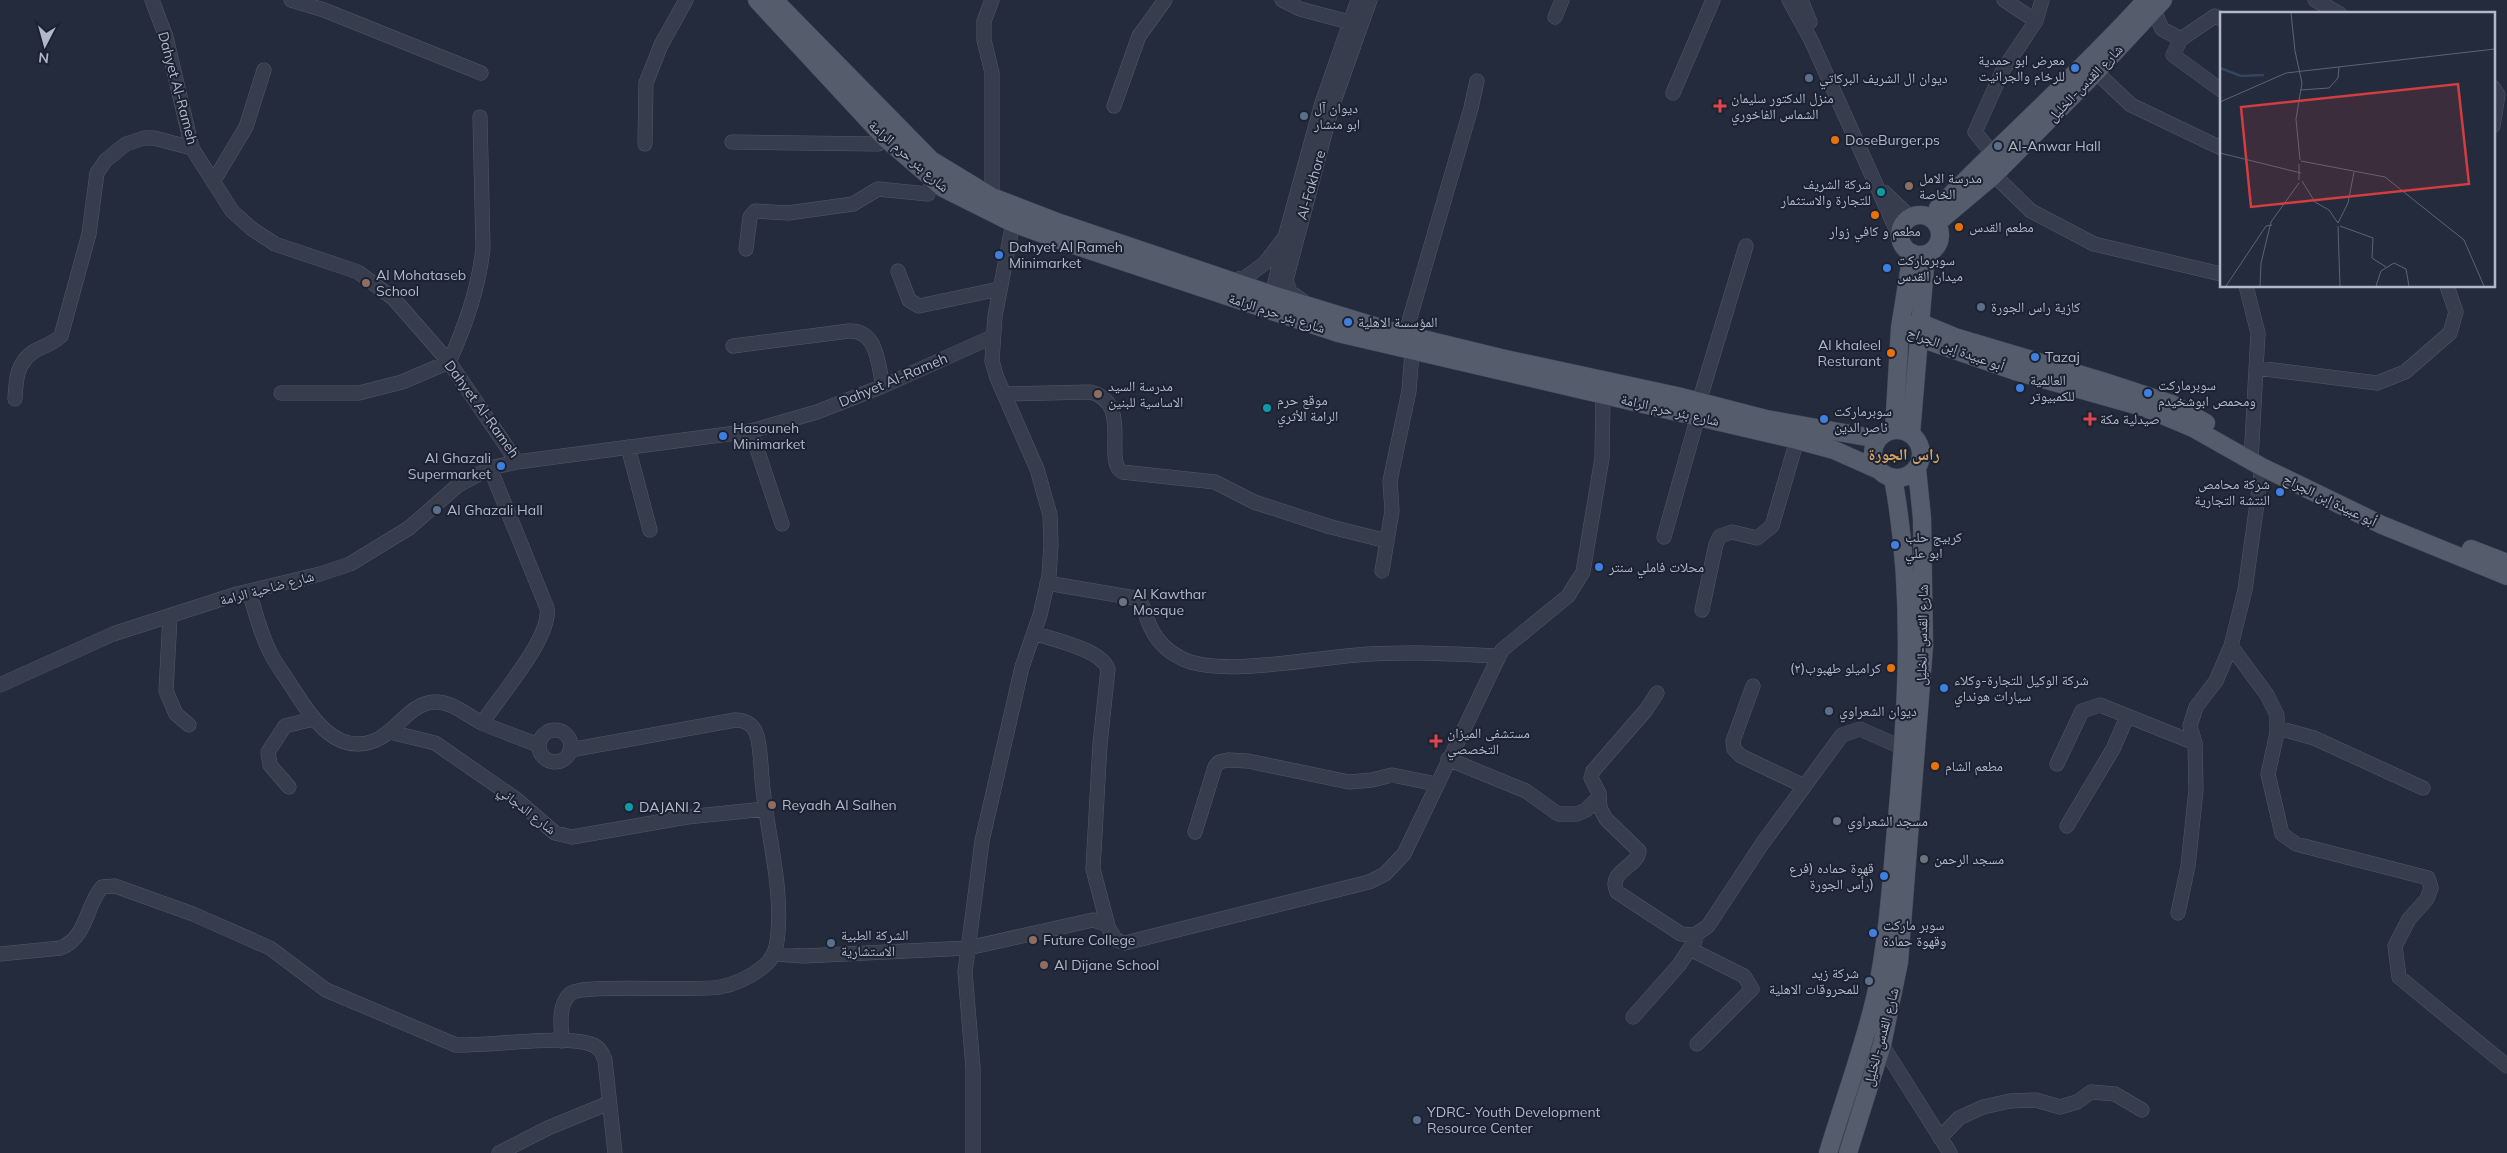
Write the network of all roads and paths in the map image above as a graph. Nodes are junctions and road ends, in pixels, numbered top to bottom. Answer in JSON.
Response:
{"nodes":[{"id":1,"x":152,"y":0,"type":"edge"},
{"id":2,"x":292,"y":0,"type":"edge"},
{"id":3,"x":686,"y":0,"type":"edge"},
{"id":4,"x":757,"y":0,"type":"edge"},
{"id":5,"x":774,"y":0,"type":"edge"},
{"id":6,"x":992,"y":0,"type":"edge"},
{"id":7,"x":1165,"y":0,"type":"edge"},
{"id":8,"x":1282,"y":0,"type":"edge"},
{"id":9,"x":1358,"y":0,"type":"edge"},
{"id":10,"x":1370,"y":0,"type":"edge"},
{"id":11,"x":1562,"y":0,"type":"edge"},
{"id":12,"x":1713,"y":0,"type":"edge"},
{"id":13,"x":1789,"y":0,"type":"edge"},
{"id":14,"x":1801,"y":0,"type":"edge"},
{"id":15,"x":2004,"y":0,"type":"edge"},
{"id":16,"x":2042,"y":0,"type":"edge"},
{"id":17,"x":2315,"y":0,"type":"edge"},
{"id":18,"x":2154,"y":3,"type":"edge"},
{"id":19,"x":2336,"y":12,"type":"edge"},
{"id":20,"x":1555,"y":18,"type":"dead end"},
{"id":21,"x":2220,"y":18,"type":"edge"},
{"id":22,"x":2036,"y":21,"type":"junction"},
{"id":23,"x":1349,"y":22,"type":"junction"},
{"id":24,"x":2181,"y":39,"type":"junction"},
{"id":25,"x":264,"y":70,"type":"dead end"},
{"id":26,"x":2096,"y":72,"type":"junction"},
{"id":27,"x":481,"y":73,"type":"dead end"},
{"id":28,"x":1477,"y":81,"type":"dead end"},
{"id":29,"x":2220,"y":89,"type":"edge"},
{"id":30,"x":2494,"y":89,"type":"edge"},
{"id":31,"x":1674,"y":93,"type":"dead end"},
{"id":32,"x":1114,"y":106,"type":"dead end"},
{"id":33,"x":480,"y":118,"type":"dead end"},
{"id":34,"x":1848,"y":120,"type":"junction"},
{"id":35,"x":2494,"y":120,"type":"edge"},
{"id":36,"x":884,"y":137,"type":"junction"},
{"id":37,"x":732,"y":142,"type":"dead end"},
{"id":38,"x":645,"y":144,"type":"dead end"},
{"id":39,"x":192,"y":148,"type":"junction"},
{"id":40,"x":2220,"y":148,"type":"edge"},
{"id":41,"x":1992,"y":153,"type":"junction"},
{"id":42,"x":1869,"y":168,"type":"junction"},
{"id":43,"x":1994,"y":175,"type":"junction"},
{"id":44,"x":933,"y":178,"type":"junction"},
{"id":45,"x":213,"y":182,"type":"junction"},
{"id":46,"x":992,"y":197,"type":"junction"},
{"id":47,"x":1925,"y":219,"type":"junction"},
{"id":48,"x":1013,"y":223,"type":"junction"},
{"id":49,"x":1285,"y":237,"type":"junction"},
{"id":50,"x":1900,"y":238,"type":"junction"},
{"id":51,"x":1746,"y":246,"type":"dead end"},
{"id":52,"x":746,"y":249,"type":"dead end"},
{"id":53,"x":1919,"y":254,"type":"junction"},
{"id":54,"x":898,"y":271,"type":"dead end"},
{"id":55,"x":2220,"y":274,"type":"edge"},
{"id":56,"x":1231,"y":281,"type":"junction"},
{"id":57,"x":2247,"y":288,"type":"edge"},
{"id":58,"x":2448,"y":288,"type":"edge"},
{"id":59,"x":999,"y":290,"type":"junction"},
{"id":60,"x":1276,"y":297,"type":"junction"},
{"id":61,"x":1900,"y":328,"type":"junction"},
{"id":62,"x":1920,"y":331,"type":"junction"},
{"id":63,"x":1405,"y":335,"type":"junction"},
{"id":64,"x":992,"y":337,"type":"junction"},
{"id":65,"x":733,"y":346,"type":"dead end"},
{"id":66,"x":1412,"y":352,"type":"junction"},
{"id":67,"x":449,"y":362,"type":"junction"},
{"id":68,"x":2257,"y":368,"type":"junction"},
{"id":69,"x":883,"y":386,"type":"junction"},
{"id":70,"x":281,"y":393,"type":"dead end"},
{"id":71,"x":1004,"y":394,"type":"junction"},
{"id":72,"x":1603,"y":396,"type":"junction"},
{"id":73,"x":15,"y":399,"type":"dead end"},
{"id":74,"x":1698,"y":409,"type":"junction"},
{"id":75,"x":1894,"y":430,"type":"junction"},
{"id":76,"x":751,"y":431,"type":"junction"},
{"id":77,"x":1911,"y":434,"type":"junction"},
{"id":78,"x":1878,"y":439,"type":"junction"},
{"id":79,"x":1797,"y":440,"type":"junction"},
{"id":80,"x":628,"y":447,"type":"junction"},
{"id":81,"x":2255,"y":458,"type":"junction"},
{"id":82,"x":517,"y":462,"type":"junction"},
{"id":83,"x":490,"y":468,"type":"junction"},
{"id":84,"x":1917,"y":469,"type":"junction"},
{"id":85,"x":1886,"y":474,"type":"junction"},
{"id":86,"x":782,"y":524,"type":"dead end"},
{"id":87,"x":650,"y":530,"type":"dead end"},
{"id":88,"x":1664,"y":537,"type":"dead end"},
{"id":89,"x":1387,"y":541,"type":"junction"},
{"id":90,"x":2507,"y":563,"type":"edge"},
{"id":91,"x":1382,"y":571,"type":"dead end"},
{"id":92,"x":2507,"y":576,"type":"edge"},
{"id":93,"x":1048,"y":583,"type":"junction"},
{"id":94,"x":248,"y":591,"type":"junction"},
{"id":95,"x":1702,"y":610,"type":"dead end"},
{"id":96,"x":170,"y":617,"type":"junction"},
{"id":97,"x":1034,"y":633,"type":"junction"},
{"id":98,"x":2231,"y":646,"type":"junction"},
{"id":99,"x":1498,"y":656,"type":"junction"},
{"id":100,"x":0,"y":685,"type":"edge"},
{"id":101,"x":1753,"y":686,"type":"dead end"},
{"id":102,"x":1657,"y":693,"type":"dead end"},
{"id":103,"x":2127,"y":717,"type":"junction"},
{"id":104,"x":313,"y":719,"type":"junction"},
{"id":105,"x":482,"y":722,"type":"junction"},
{"id":106,"x":189,"y":725,"type":"dead end"},
{"id":107,"x":2278,"y":728,"type":"junction"},
{"id":108,"x":390,"y":732,"type":"junction"},
{"id":109,"x":2195,"y":743,"type":"junction"},
{"id":110,"x":539,"y":745,"type":"junction"},
{"id":111,"x":1903,"y":748,"type":"junction"},
{"id":112,"x":570,"y":750,"type":"junction"},
{"id":113,"x":1448,"y":759,"type":"junction"},
{"id":114,"x":2057,"y":764,"type":"dead end"},
{"id":115,"x":1436,"y":784,"type":"junction"},
{"id":116,"x":1804,"y":786,"type":"junction"},
{"id":117,"x":290,"y":787,"type":"dead end"},
{"id":118,"x":2423,"y":788,"type":"dead end"},
{"id":119,"x":1598,"y":798,"type":"junction"},
{"id":120,"x":765,"y":809,"type":"junction"},
{"id":121,"x":2067,"y":826,"type":"dead end"},
{"id":122,"x":1195,"y":832,"type":"dead end"},
{"id":123,"x":2178,"y":913,"type":"dead end"},
{"id":124,"x":1108,"y":926,"type":"junction"},
{"id":125,"x":1699,"y":934,"type":"junction"},
{"id":126,"x":968,"y":948,"type":"junction"},
{"id":127,"x":1690,"y":949,"type":"junction"},
{"id":128,"x":0,"y":954,"type":"edge"},
{"id":129,"x":775,"y":954,"type":"junction"},
{"id":130,"x":1633,"y":1017,"type":"dead end"},
{"id":131,"x":562,"y":1041,"type":"junction"},
{"id":132,"x":1697,"y":1044,"type":"dead end"},
{"id":133,"x":1882,"y":1045,"type":"junction"},
{"id":134,"x":2507,"y":1066,"type":"edge"},
{"id":135,"x":609,"y":1103,"type":"junction"},
{"id":136,"x":2142,"y":1110,"type":"dead end"},
{"id":137,"x":1940,"y":1138,"type":"junction"},
{"id":138,"x":499,"y":1153,"type":"edge"},
{"id":139,"x":615,"y":1153,"type":"edge"},
{"id":140,"x":973,"y":1153,"type":"edge"},
{"id":141,"x":1828,"y":1153,"type":"edge"},
{"id":142,"x":1848,"y":1153,"type":"edge"},
{"id":143,"x":1950,"y":1153,"type":"edge"}],
"edges":[{"from":1,"to":39,"type":"street","name":"Dahyet Al-Rameh"},
{"from":2,"to":27,"type":"street"},
{"from":3,"to":38,"type":"street"},
{"from":4,"to":36,"type":"main road","name":"شارع بئر حرم الرامة"},
{"from":5,"to":46,"type":"main road","name":"شارع بئر حرم الرامة"},
{"from":6,"to":46,"type":"street"},
{"from":7,"to":32,"type":"street"},
{"from":8,"to":23,"type":"street"},
{"from":9,"to":23,"type":"street","name":"Al-Fakhore"},
{"from":10,"to":60,"type":"street","name":"Al-Fakhore"},
{"from":11,"to":20,"type":"street"},
{"from":12,"to":31,"type":"street"},
{"from":13,"to":34,"type":"street"},
{"from":14,"to":34,"type":"street"},
{"from":15,"to":22,"type":"street"},
{"from":16,"to":22,"type":"street"},
{"from":17,"to":19,"type":"street"},
{"from":18,"to":24,"type":"street"},
{"from":18,"to":26,"type":"main road","name":"شارع القدس-الخليل"},
{"from":18,"to":41,"type":"main road","name":"شارع القدس-الخليل"},
{"from":21,"to":24,"type":"street"},
{"from":22,"to":41,"type":"street"},
{"from":23,"to":49,"type":"street","name":"Al-Fakhore"},
{"from":24,"to":29,"type":"street"},
{"from":25,"to":45,"type":"street"},
{"from":26,"to":40,"type":"street"},
{"from":26,"to":43,"type":"main road","name":"شارع القدس-الخليل"},
{"from":28,"to":63,"type":"street"},
{"from":30,"to":35,"type":"street"},
{"from":33,"to":67,"type":"street"},
{"from":34,"to":42,"type":"street"},
{"from":36,"to":37,"type":"street"},
{"from":36,"to":44,"type":"main road","name":"شارع بئر حرم الرامة"},
{"from":39,"to":45,"type":"street","name":"Dahyet Al-Rameh"},
{"from":39,"to":73,"type":"street"},
{"from":41,"to":47,"type":"main road","name":"شارع القدس-الخليل"},
{"from":42,"to":47,"type":"street"},
{"from":42,"to":50,"type":"street"},
{"from":43,"to":47,"type":"main road","name":"شارع القدس-الخليل"},
{"from":43,"to":55,"type":"street"},
{"from":44,"to":48,"type":"main road","name":"شارع بئر حرم الرامة"},
{"from":44,"to":52,"type":"street"},
{"from":45,"to":67,"type":"street","name":"Dahyet Al-Rameh"},
{"from":46,"to":56,"type":"main road","name":"شارع بئر حرم الرامة"},
{"from":47,"to":50,"type":"main road"},
{"from":47,"to":53,"type":"main road"},
{"from":48,"to":59,"type":"street"},
{"from":48,"to":60,"type":"main road","name":"شارع بئر حرم الرامة"},
{"from":49,"to":56,"type":"street","name":"Al-Fakhore"},
{"from":49,"to":60,"type":"street"},
{"from":50,"to":53,"type":"main road"},
{"from":51,"to":74,"type":"street"},
{"from":53,"to":61,"type":"main road"},
{"from":53,"to":62,"type":"main road"},
{"from":54,"to":59,"type":"street"},
{"from":56,"to":60,"type":"main road","name":"شارع بئر حرم الرامة"},
{"from":57,"to":68,"type":"street"},
{"from":58,"to":68,"type":"street"},
{"from":59,"to":64,"type":"street"},
{"from":60,"to":63,"type":"main road","name":"شارع بئر حرم الرامة"},
{"from":60,"to":66,"type":"main road","name":"شارع بئر حرم الرامة"},
{"from":61,"to":62,"type":"main road","name":"أبو عبيدة إبن الجراح"},
{"from":61,"to":75,"type":"main road"},
{"from":62,"to":77,"type":"main road"},
{"from":62,"to":81,"type":"main road","name":"أبو عبيدة إبن الجراح"},
{"from":63,"to":74,"type":"main road","name":"شارع بئر حرم الرامة"},
{"from":64,"to":69,"type":"street","name":"Dahyet Al-Rameh"},
{"from":64,"to":71,"type":"street"},
{"from":65,"to":69,"type":"street"},
{"from":66,"to":72,"type":"main road","name":"شارع بئر حرم الرامة"},
{"from":66,"to":89,"type":"street"},
{"from":67,"to":70,"type":"street"},
{"from":67,"to":82,"type":"street","name":"Dahyet Al-Rameh"},
{"from":68,"to":81,"type":"street"},
{"from":69,"to":76,"type":"street","name":"Dahyet Al-Rameh"},
{"from":71,"to":89,"type":"street"},
{"from":71,"to":93,"type":"street"},
{"from":72,"to":74,"type":"main road","name":"شارع بئر حرم الرامة"},
{"from":72,"to":99,"type":"street"},
{"from":74,"to":78,"type":"main road","name":"شارع بئر حرم الرامة"},
{"from":74,"to":79,"type":"main road","name":"شارع بئر حرم الرامة"},
{"from":74,"to":88,"type":"street"},
{"from":75,"to":77,"type":"main road"},
{"from":75,"to":78,"type":"main road"},
{"from":76,"to":80,"type":"street","name":"Dahyet Al-Rameh"},
{"from":76,"to":86,"type":"street"},
{"from":77,"to":84,"type":"main road"},
{"from":78,"to":85,"type":"main road"},
{"from":79,"to":85,"type":"main road","name":"شارع بئر حرم الرامة"},
{"from":79,"to":95,"type":"street"},
{"from":80,"to":82,"type":"street","name":"Dahyet Al-Rameh"},
{"from":80,"to":87,"type":"street"},
{"from":81,"to":90,"type":"main road","name":"أبو عبيدة إبن الجراح"},
{"from":81,"to":92,"type":"main road","name":"أبو عبيدة إبن الجراح"},
{"from":81,"to":98,"type":"street"},
{"from":82,"to":83,"type":"street","name":"شارع ضاحية الرامة"},
{"from":83,"to":94,"type":"street","name":"شارع ضاحية الرامة"},
{"from":83,"to":105,"type":"street"},
{"from":84,"to":85,"type":"main road"},
{"from":84,"to":133,"type":"main road","name":"شارع القدس-الخليل"},
{"from":85,"to":111,"type":"main road","name":"شارع القدس-الخليل"},
{"from":89,"to":91,"type":"street"},
{"from":93,"to":97,"type":"street"},
{"from":93,"to":99,"type":"street"},
{"from":94,"to":96,"type":"street","name":"شارع ضاحية الرامة"},
{"from":94,"to":104,"type":"street"},
{"from":96,"to":100,"type":"street","name":"شارع ضاحية الرامة"},
{"from":96,"to":106,"type":"street"},
{"from":97,"to":124,"type":"street"},
{"from":97,"to":126,"type":"street"},
{"from":98,"to":107,"type":"street"},
{"from":98,"to":109,"type":"street"},
{"from":99,"to":113,"type":"street"},
{"from":101,"to":116,"type":"street"},
{"from":102,"to":119,"type":"street"},
{"from":103,"to":109,"type":"street"},
{"from":103,"to":114,"type":"street"},
{"from":103,"to":121,"type":"street"},
{"from":104,"to":108,"type":"street"},
{"from":104,"to":117,"type":"street"},
{"from":105,"to":108,"type":"street"},
{"from":105,"to":110,"type":"street"},
{"from":107,"to":118,"type":"street"},
{"from":107,"to":134,"type":"street"},
{"from":108,"to":120,"type":"street","name":"شارع الدجاني"},
{"from":109,"to":123,"type":"street"},
{"from":110,"to":112,"type":"street"},
{"from":110,"to":112,"type":"street"},
{"from":111,"to":116,"type":"street"},
{"from":111,"to":141,"type":"main road","name":"شارع القدس-الخليل"},
{"from":112,"to":120,"type":"street"},
{"from":113,"to":115,"type":"street"},
{"from":113,"to":119,"type":"street"},
{"from":115,"to":122,"type":"street"},
{"from":115,"to":124,"type":"street"},
{"from":116,"to":125,"type":"street"},
{"from":119,"to":125,"type":"street"},
{"from":120,"to":129,"type":"street"},
{"from":124,"to":126,"type":"street"},
{"from":125,"to":127,"type":"street"},
{"from":126,"to":129,"type":"street"},
{"from":126,"to":140,"type":"street"},
{"from":127,"to":130,"type":"street"},
{"from":127,"to":132,"type":"street"},
{"from":128,"to":131,"type":"street"},
{"from":129,"to":131,"type":"street"},
{"from":131,"to":135,"type":"street"},
{"from":133,"to":137,"type":"street"},
{"from":133,"to":142,"type":"main road","name":"شارع القدس-الخليل"},
{"from":135,"to":138,"type":"street"},
{"from":135,"to":139,"type":"street"},
{"from":136,"to":137,"type":"street"},
{"from":137,"to":143,"type":"street"}]}
